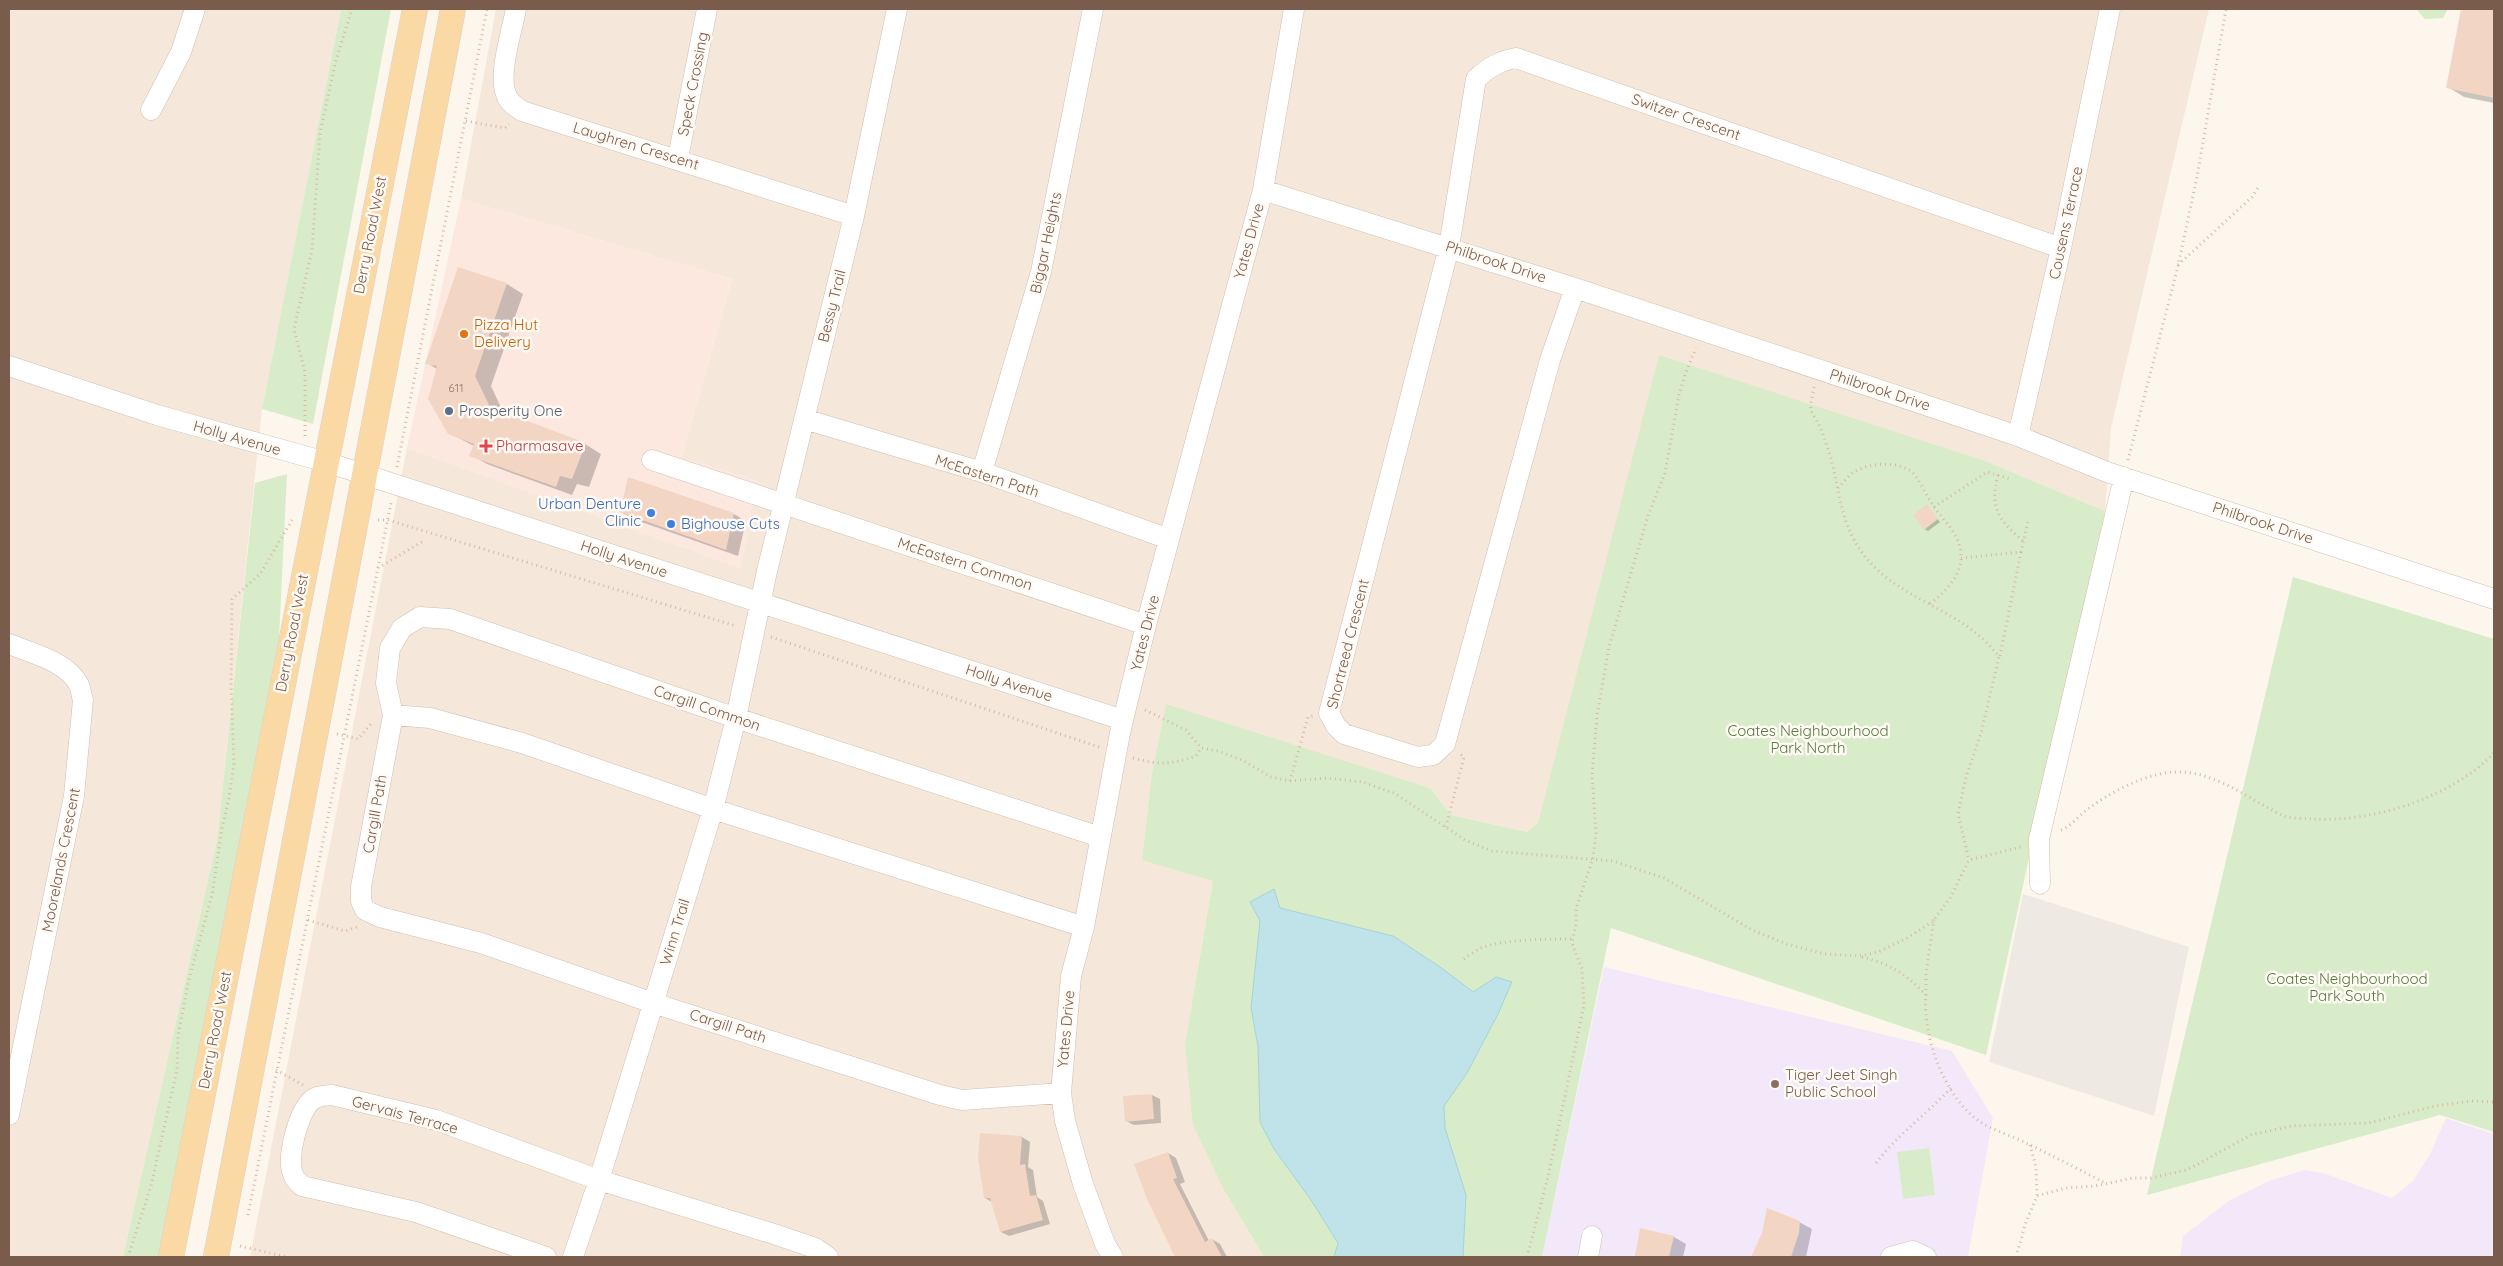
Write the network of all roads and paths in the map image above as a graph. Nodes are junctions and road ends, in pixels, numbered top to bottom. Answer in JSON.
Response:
{"nodes":[{"id":1,"x":195,"y":9,"type":"edge"},
{"id":2,"x":352,"y":9,"type":"edge"},
{"id":3,"x":415,"y":9,"type":"edge"},
{"id":4,"x":454,"y":9,"type":"edge"},
{"id":5,"x":487,"y":9,"type":"edge"},
{"id":6,"x":516,"y":9,"type":"edge"},
{"id":7,"x":707,"y":9,"type":"edge"},
{"id":8,"x":897,"y":9,"type":"edge"},
{"id":9,"x":1093,"y":9,"type":"edge"},
{"id":10,"x":1294,"y":9,"type":"edge"},
{"id":11,"x":2110,"y":9,"type":"edge"},
{"id":12,"x":2226,"y":9,"type":"edge"},
{"id":13,"x":151,"y":110,"type":"dead end"},
{"id":14,"x":522,"y":111,"type":"junction"},
{"id":15,"x":466,"y":120,"type":"junction"},
{"id":16,"x":678,"y":158,"type":"junction"},
{"id":17,"x":2259,"y":186,"type":"dead end"},
{"id":18,"x":1263,"y":190,"type":"junction"},
{"id":19,"x":854,"y":216,"type":"junction"},
{"id":20,"x":1449,"y":247,"type":"junction"},
{"id":21,"x":2061,"y":248,"type":"junction"},
{"id":22,"x":2178,"y":266,"type":"junction"},
{"id":23,"x":1575,"y":288,"type":"junction"},
{"id":24,"x":1703,"y":331,"type":"junction"},
{"id":25,"x":9,"y":366,"type":"edge"},
{"id":26,"x":1818,"y":370,"type":"junction"},
{"id":27,"x":804,"y":419,"type":"junction"},
{"id":28,"x":2018,"y":436,"type":"junction"},
{"id":29,"x":315,"y":460,"type":"junction"},
{"id":30,"x":652,"y":460,"type":"dead end"},
{"id":31,"x":982,"y":472,"type":"junction"},
{"id":32,"x":366,"y":475,"type":"junction"},
{"id":33,"x":1998,"y":475,"type":"junction"},
{"id":34,"x":2124,"y":477,"type":"junction"},
{"id":35,"x":2012,"y":479,"type":"dead end"},
{"id":36,"x":394,"y":484,"type":"junction"},
{"id":37,"x":1837,"y":489,"type":"junction"},
{"id":38,"x":783,"y":504,"type":"junction"},
{"id":39,"x":1934,"y":507,"type":"junction"},
{"id":40,"x":293,"y":518,"type":"dead end"},
{"id":41,"x":358,"y":519,"type":"junction"},
{"id":42,"x":388,"y":520,"type":"junction"},
{"id":43,"x":2028,"y":521,"type":"dead end"},
{"id":44,"x":1169,"y":539,"type":"junction"},
{"id":45,"x":425,"y":540,"type":"dead end"},
{"id":46,"x":2024,"y":541,"type":"junction"},
{"id":47,"x":2022,"y":552,"type":"junction"},
{"id":48,"x":1961,"y":558,"type":"junction"},
{"id":49,"x":378,"y":568,"type":"junction"},
{"id":50,"x":2494,"y":599,"type":"edge"},
{"id":51,"x":760,"y":602,"type":"junction"},
{"id":52,"x":1930,"y":604,"type":"junction"},
{"id":53,"x":1146,"y":625,"type":"junction"},
{"id":54,"x":754,"y":632,"type":"junction"},
{"id":55,"x":9,"y":644,"type":"edge"},
{"id":56,"x":1999,"y":657,"type":"junction"},
{"id":57,"x":1125,"y":711,"type":"junction"},
{"id":58,"x":1329,"y":713,"type":"junction"},
{"id":59,"x":393,"y":715,"type":"junction"},
{"id":60,"x":736,"y":718,"type":"junction"},
{"id":61,"x":317,"y":730,"type":"junction"},
{"id":62,"x":344,"y":736,"type":"junction"},
{"id":63,"x":1445,"y":744,"type":"junction"},
{"id":64,"x":1202,"y":748,"type":"junction"},
{"id":65,"x":2494,"y":753,"type":"edge"},
{"id":66,"x":1116,"y":754,"type":"junction"},
{"id":67,"x":1290,"y":781,"type":"junction"},
{"id":68,"x":713,"y":809,"type":"junction"},
{"id":69,"x":1446,"y":827,"type":"junction"},
{"id":70,"x":1100,"y":837,"type":"junction"},
{"id":71,"x":2039,"y":839,"type":"junction"},
{"id":72,"x":1593,"y":858,"type":"junction"},
{"id":73,"x":1969,"y":860,"type":"junction"},
{"id":74,"x":2040,"y":884,"type":"dead end"},
{"id":75,"x":380,"y":917,"type":"junction"},
{"id":76,"x":1934,"y":918,"type":"junction"},
{"id":77,"x":308,"y":920,"type":"junction"},
{"id":78,"x":1084,"y":927,"type":"junction"},
{"id":79,"x":1573,"y":939,"type":"junction"},
{"id":80,"x":1860,"y":956,"type":"junction"},
{"id":81,"x":1464,"y":959,"type":"dead end"},
{"id":82,"x":1926,"y":995,"type":"junction"},
{"id":83,"x":653,"y":1003,"type":"junction"},
{"id":84,"x":254,"y":1065,"type":"junction"},
{"id":85,"x":278,"y":1070,"type":"junction"},
{"id":86,"x":1950,"y":1088,"type":"junction"},
{"id":87,"x":1061,"y":1093,"type":"junction"},
{"id":88,"x":320,"y":1096,"type":"junction"},
{"id":89,"x":2494,"y":1102,"type":"edge"},
{"id":90,"x":9,"y":1115,"type":"edge"},
{"id":91,"x":2030,"y":1144,"type":"junction"},
{"id":92,"x":1876,"y":1163,"type":"dead end"},
{"id":93,"x":599,"y":1180,"type":"junction"},
{"id":94,"x":2105,"y":1184,"type":"junction"},
{"id":95,"x":2037,"y":1196,"type":"junction"},
{"id":96,"x":248,"y":1217,"type":"dead end"},
{"id":97,"x":244,"y":1236,"type":"dead end"},
{"id":98,"x":1592,"y":1236,"type":"dead end"},
{"id":99,"x":230,"y":1249,"type":"edge"},
{"id":100,"x":128,"y":1257,"type":"edge"},
{"id":101,"x":171,"y":1257,"type":"edge"},
{"id":102,"x":288,"y":1257,"type":"edge"},
{"id":103,"x":546,"y":1257,"type":"edge"},
{"id":104,"x":573,"y":1257,"type":"edge"},
{"id":105,"x":828,"y":1257,"type":"edge"},
{"id":106,"x":1113,"y":1257,"type":"edge"},
{"id":107,"x":1527,"y":1257,"type":"edge"},
{"id":108,"x":1588,"y":1257,"type":"edge"},
{"id":109,"x":1891,"y":1257,"type":"edge"},
{"id":110,"x":1926,"y":1257,"type":"edge"},
{"id":111,"x":2016,"y":1257,"type":"edge"}],
"edges":[{"from":1,"to":13,"type":"street"},
{"from":2,"to":29,"type":"path"},
{"from":3,"to":29,"type":"main road","name":"Derry Road West"},
{"from":4,"to":32,"type":"main road"},
{"from":5,"to":15,"type":"path"},
{"from":6,"to":14,"type":"street"},
{"from":7,"to":16,"type":"street","name":"Speck Crossing"},
{"from":8,"to":19,"type":"street","name":"Bessy Trail"},
{"from":9,"to":31,"type":"street","name":"Biggar Heights"},
{"from":10,"to":18,"type":"street","name":"Yates Drive"},
{"from":11,"to":21,"type":"street","name":"Cousens Terrace"},
{"from":12,"to":22,"type":"path"},
{"from":14,"to":15,"type":"path"},
{"from":14,"to":16,"type":"street","name":"Laughren Crescent"},
{"from":15,"to":36,"type":"path"},
{"from":16,"to":19,"type":"street","name":"Laughren Crescent"},
{"from":17,"to":22,"type":"path"},
{"from":18,"to":20,"type":"street","name":"Philbrook Drive"},
{"from":18,"to":44,"type":"street","name":"Yates Drive"},
{"from":19,"to":27,"type":"street","name":"Bessy Trail"},
{"from":20,"to":21,"type":"street","name":"Switzer Crescent"},
{"from":20,"to":23,"type":"street","name":"Philbrook Drive"},
{"from":20,"to":58,"type":"street","name":"Shortreed Crescent"},
{"from":21,"to":28,"type":"street","name":"Cousens Terrace"},
{"from":22,"to":34,"type":"path"},
{"from":23,"to":24,"type":"street","name":"Philbrook Drive"},
{"from":23,"to":63,"type":"street"},
{"from":24,"to":26,"type":"street","name":"Philbrook Drive"},
{"from":24,"to":72,"type":"path"},
{"from":25,"to":29,"type":"street","name":"Holly Avenue"},
{"from":26,"to":28,"type":"street","name":"Philbrook Drive"},
{"from":26,"to":37,"type":"path"},
{"from":27,"to":31,"type":"street","name":"McEastern Path"},
{"from":27,"to":38,"type":"street","name":"Bessy Trail"},
{"from":28,"to":34,"type":"street","name":"Philbrook Drive"},
{"from":29,"to":32,"type":"street","name":"Holly Avenue"},
{"from":29,"to":101,"type":"main road","name":"Derry Road West"},
{"from":30,"to":38,"type":"street","name":"McEastern Common"},
{"from":31,"to":44,"type":"street","name":"McEastern Path"},
{"from":32,"to":36,"type":"street","name":"Holly Avenue"},
{"from":32,"to":41,"type":"main road"},
{"from":33,"to":35,"type":"path"},
{"from":33,"to":39,"type":"path"},
{"from":33,"to":46,"type":"path"},
{"from":34,"to":50,"type":"street","name":"Philbrook Drive"},
{"from":34,"to":71,"type":"street"},
{"from":36,"to":42,"type":"path"},
{"from":36,"to":51,"type":"street","name":"Holly Avenue"},
{"from":37,"to":39,"type":"path"},
{"from":37,"to":52,"type":"path"},
{"from":38,"to":51,"type":"street","name":"Bessy Trail"},
{"from":38,"to":53,"type":"street","name":"McEastern Common"},
{"from":39,"to":48,"type":"path"},
{"from":40,"to":100,"type":"path"},
{"from":41,"to":42,"type":"path"},
{"from":41,"to":61,"type":"main road"},
{"from":42,"to":49,"type":"path"},
{"from":42,"to":54,"type":"path"},
{"from":43,"to":46,"type":"path"},
{"from":44,"to":53,"type":"street","name":"Yates Drive"},
{"from":45,"to":49,"type":"path"},
{"from":46,"to":47,"type":"path"},
{"from":47,"to":48,"type":"path"},
{"from":47,"to":56,"type":"path"},
{"from":48,"to":52,"type":"path"},
{"from":49,"to":62,"type":"path"},
{"from":51,"to":54,"type":"street","name":"Winn Trail"},
{"from":51,"to":57,"type":"street","name":"Holly Avenue"},
{"from":52,"to":56,"type":"path"},
{"from":53,"to":57,"type":"street","name":"Yates Drive"},
{"from":54,"to":60,"type":"street","name":"Winn Trail"},
{"from":54,"to":66,"type":"path"},
{"from":55,"to":90,"type":"street","name":"Moorelands Crescent"},
{"from":56,"to":73,"type":"path"},
{"from":57,"to":64,"type":"path"},
{"from":57,"to":66,"type":"street","name":"Yates Drive"},
{"from":58,"to":63,"type":"street","name":"Shortreed Crescent"},
{"from":58,"to":67,"type":"path"},
{"from":59,"to":60,"type":"street","name":"Cargill Common"},
{"from":59,"to":62,"type":"path"},
{"from":59,"to":68,"type":"street"},
{"from":59,"to":75,"type":"street","name":"Cargill Path"},
{"from":60,"to":68,"type":"street","name":"Winn Trail"},
{"from":60,"to":70,"type":"street","name":"Cargill Common"},
{"from":61,"to":62,"type":"path"},
{"from":61,"to":84,"type":"main road"},
{"from":62,"to":77,"type":"path"},
{"from":63,"to":69,"type":"path"},
{"from":64,"to":66,"type":"path"},
{"from":64,"to":67,"type":"path"},
{"from":65,"to":71,"type":"path"},
{"from":66,"to":70,"type":"street","name":"Yates Drive"},
{"from":67,"to":69,"type":"path"},
{"from":68,"to":78,"type":"street"},
{"from":68,"to":83,"type":"street","name":"Winn Trail"},
{"from":69,"to":72,"type":"path"},
{"from":70,"to":78,"type":"street","name":"Yates Drive"},
{"from":71,"to":73,"type":"path"},
{"from":71,"to":74,"type":"street"},
{"from":72,"to":79,"type":"path"},
{"from":72,"to":80,"type":"path"},
{"from":73,"to":76,"type":"path"},
{"from":75,"to":77,"type":"path"},
{"from":75,"to":83,"type":"street","name":"Cargill Path"},
{"from":76,"to":80,"type":"path"},
{"from":76,"to":82,"type":"path"},
{"from":77,"to":85,"type":"path"},
{"from":78,"to":87,"type":"street","name":"Yates Drive"},
{"from":79,"to":81,"type":"path"},
{"from":79,"to":107,"type":"path"},
{"from":80,"to":82,"type":"path"},
{"from":82,"to":86,"type":"path"},
{"from":83,"to":87,"type":"street","name":"Cargill Path"},
{"from":83,"to":93,"type":"street","name":"Winn Trail"},
{"from":84,"to":85,"type":"path"},
{"from":84,"to":99,"type":"main road"},
{"from":85,"to":88,"type":"path"},
{"from":85,"to":96,"type":"path"},
{"from":86,"to":91,"type":"path"},
{"from":86,"to":92,"type":"path"},
{"from":87,"to":106,"type":"street","name":"Yates Drive"},
{"from":88,"to":93,"type":"street","name":"Gervais Terrace"},
{"from":88,"to":103,"type":"street"},
{"from":89,"to":94,"type":"path"},
{"from":91,"to":94,"type":"path"},
{"from":91,"to":95,"type":"path"},
{"from":93,"to":104,"type":"street","name":"Winn Trail"},
{"from":93,"to":105,"type":"street","name":"Gervais Terrace"},
{"from":94,"to":95,"type":"path"},
{"from":95,"to":111,"type":"path"},
{"from":97,"to":99,"type":"path"},
{"from":98,"to":108,"type":"street"},
{"from":99,"to":102,"type":"path"},
{"from":109,"to":110,"type":"street"}]}
